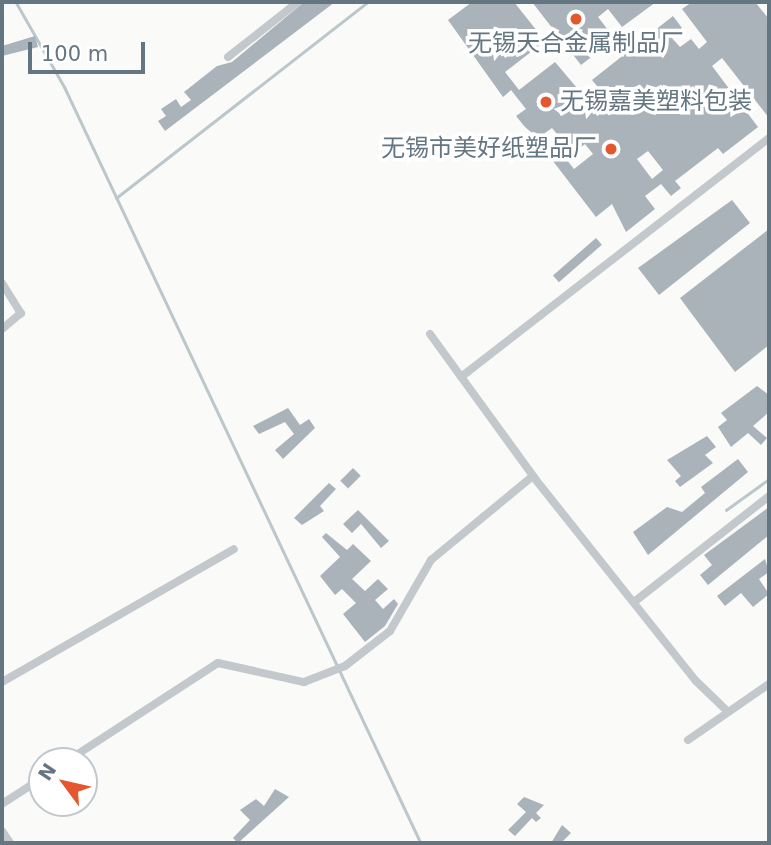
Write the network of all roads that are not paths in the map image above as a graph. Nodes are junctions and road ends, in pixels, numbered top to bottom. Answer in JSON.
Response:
{"nodes":[{"id":1,"x":298,"y":2,"type":"edge"},
{"id":2,"x":228,"y":57,"type":"dead end"},
{"id":3,"x":769,"y":138,"type":"edge"},
{"id":4,"x":2,"y":283,"type":"edge"},
{"id":5,"x":2,"y":329,"type":"edge"},
{"id":6,"x":430,"y":334,"type":"dead end"},
{"id":7,"x":461,"y":377,"type":"junction"},
{"id":8,"x":533,"y":476,"type":"junction"},
{"id":9,"x":769,"y":496,"type":"edge"},
{"id":10,"x":234,"y":549,"type":"dead end"},
{"id":11,"x":634,"y":602,"type":"junction"},
{"id":12,"x":2,"y":682,"type":"edge"},
{"id":13,"x":769,"y":684,"type":"edge"},
{"id":14,"x":726,"y":710,"type":"junction"},
{"id":15,"x":688,"y":740,"type":"dead end"},
{"id":16,"x":89,"y":747,"type":"edge"},
{"id":17,"x":28,"y":787,"type":"edge"},
{"id":18,"x":2,"y":804,"type":"edge"},
{"id":19,"x":2,"y":831,"type":"edge"},
{"id":20,"x":10,"y":843,"type":"edge"}],
"edges":[{"from":1,"to":2,"type":"street"},
{"from":3,"to":7,"type":"street"},
{"from":4,"to":5,"type":"street"},
{"from":6,"to":7,"type":"street"},
{"from":7,"to":8,"type":"street"},
{"from":8,"to":11,"type":"street"},
{"from":8,"to":16,"type":"street"},
{"from":9,"to":11,"type":"street"},
{"from":10,"to":12,"type":"street"},
{"from":11,"to":14,"type":"street"},
{"from":13,"to":14,"type":"street"},
{"from":14,"to":15,"type":"street"},
{"from":17,"to":18,"type":"street"},
{"from":19,"to":20,"type":"street"}]}
